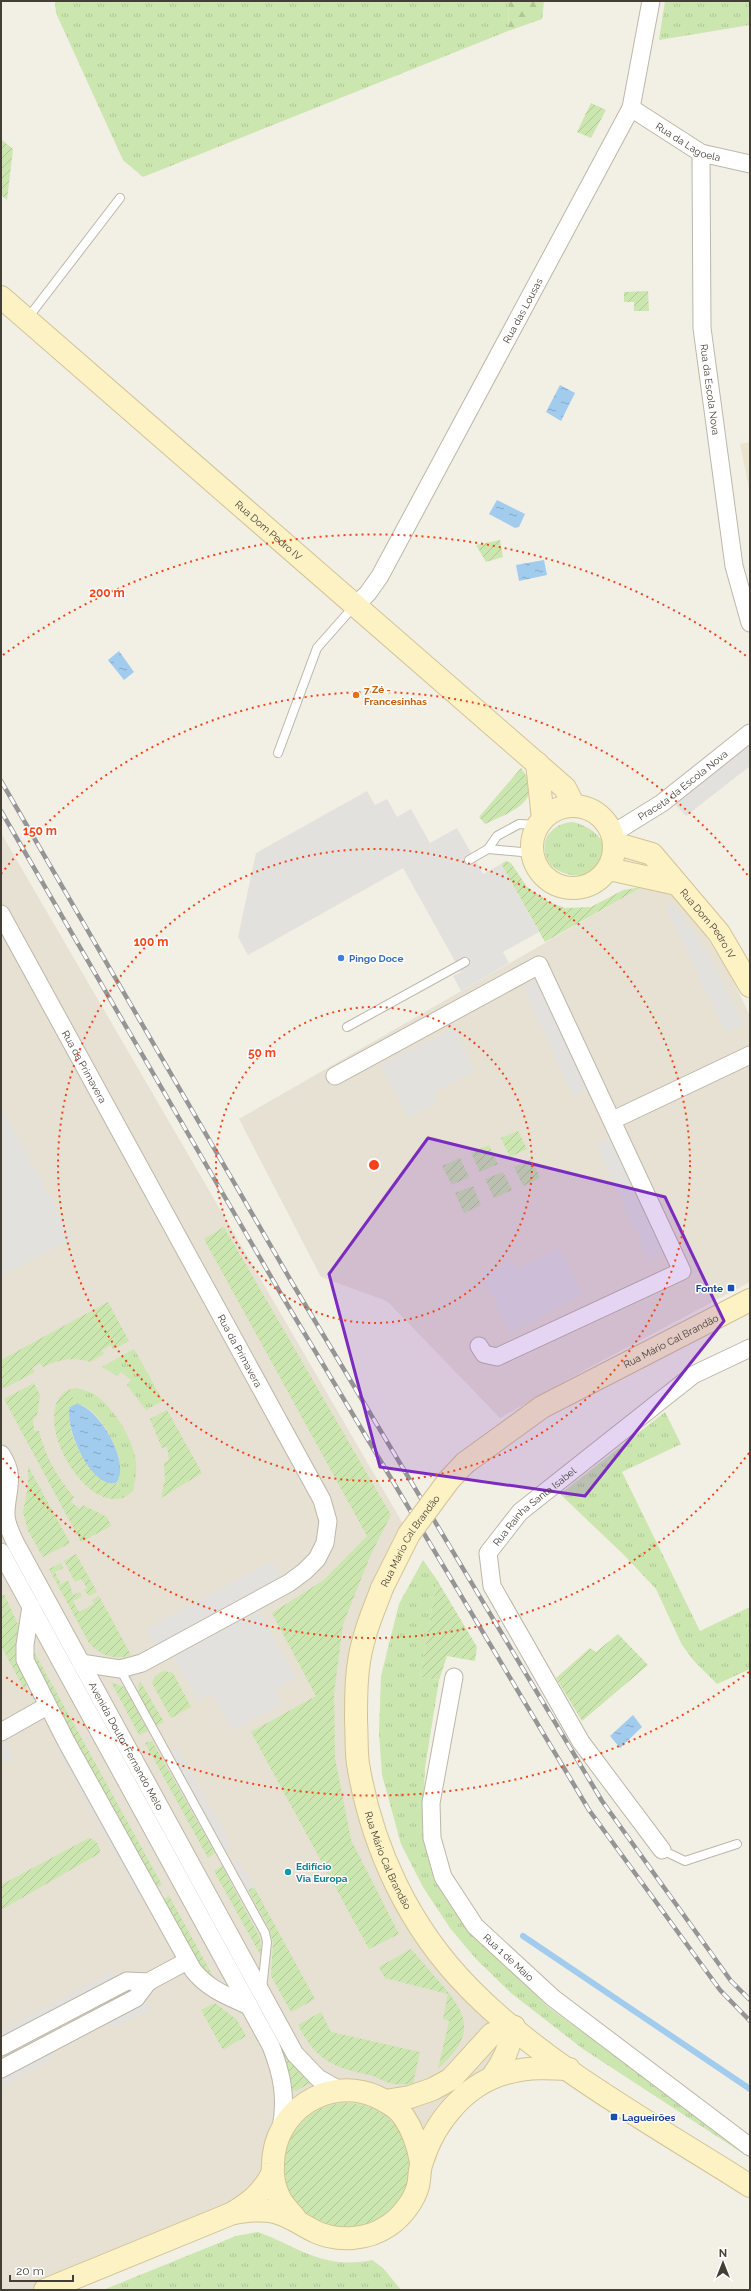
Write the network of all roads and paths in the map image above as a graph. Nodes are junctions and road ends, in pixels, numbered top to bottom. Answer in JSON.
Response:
{"nodes":[{"id":1,"x":651,"y":1,"type":"edge"},
{"id":2,"x":631,"y":108,"type":"junction"},
{"id":3,"x":701,"y":153,"type":"junction"},
{"id":4,"x":750,"y":164,"type":"edge"},
{"id":5,"x":120,"y":198,"type":"dead end"},
{"id":6,"x":1,"y":297,"type":"edge"},
{"id":7,"x":27,"y":319,"type":"junction"},
{"id":8,"x":356,"y":605,"type":"junction"},
{"id":9,"x":750,"y":623,"type":"edge"},
{"id":10,"x":750,"y":732,"type":"edge"},
{"id":11,"x":278,"y":753,"type":"dead end"},
{"id":12,"x":537,"y":763,"type":"junction"},
{"id":13,"x":574,"y":806,"type":"junction"},
{"id":14,"x":541,"y":822,"type":"junction"},
{"id":15,"x":613,"y":838,"type":"junction"},
{"id":16,"x":488,"y":849,"type":"junction"},
{"id":17,"x":532,"y":853,"type":"junction"},
{"id":18,"x":469,"y":860,"type":"dead end"},
{"id":19,"x":604,"y":874,"type":"junction"},
{"id":20,"x":677,"y":884,"type":"junction"},
{"id":21,"x":1,"y":914,"type":"edge"},
{"id":22,"x":465,"y":962,"type":"dead end"},
{"id":23,"x":750,"y":986,"type":"edge"},
{"id":24,"x":347,"y":1026,"type":"dead end"},
{"id":25,"x":750,"y":1055,"type":"edge"},
{"id":26,"x":335,"y":1076,"type":"dead end"},
{"id":27,"x":613,"y":1120,"type":"junction"},
{"id":28,"x":750,"y":1300,"type":"edge"},
{"id":29,"x":479,"y":1346,"type":"dead end"},
{"id":30,"x":750,"y":1348,"type":"edge"},
{"id":31,"x":1,"y":1454,"type":"edge"},
{"id":32,"x":5,"y":1499,"type":"edge"},
{"id":33,"x":1,"y":1552,"type":"edge"},
{"id":34,"x":31,"y":1606,"type":"junction"},
{"id":35,"x":81,"y":1663,"type":"junction"},
{"id":36,"x":120,"y":1669,"type":"junction"},
{"id":37,"x":454,"y":1677,"type":"dead end"},
{"id":38,"x":47,"y":1706,"type":"junction"},
{"id":39,"x":1,"y":1732,"type":"edge"},
{"id":40,"x":737,"y":1844,"type":"dead end"},
{"id":41,"x":662,"y":1850,"type":"joint"},
{"id":42,"x":187,"y":1961,"type":"junction"},
{"id":43,"x":148,"y":1982,"type":"junction"},
{"id":44,"x":262,"y":1994,"type":"junction"},
{"id":45,"x":480,"y":1998,"type":"junction"},
{"id":46,"x":249,"y":2006,"type":"junction"},
{"id":47,"x":514,"y":2027,"type":"junction"},
{"id":48,"x":1,"y":2047,"type":"edge"},
{"id":49,"x":476,"y":2050,"type":"junction"},
{"id":50,"x":1,"y":2069,"type":"edge"},
{"id":51,"x":569,"y":2069,"type":"junction"},
{"id":52,"x":492,"y":2077,"type":"junction"},
{"id":53,"x":339,"y":2090,"type":"junction"},
{"id":54,"x":385,"y":2100,"type":"junction"},
{"id":55,"x":281,"y":2128,"type":"junction"},
{"id":56,"x":750,"y":2147,"type":"edge"},
{"id":57,"x":421,"y":2162,"type":"junction"},
{"id":58,"x":272,"y":2174,"type":"junction"},
{"id":59,"x":750,"y":2186,"type":"edge"},
{"id":60,"x":233,"y":2213,"type":"junction"},
{"id":61,"x":295,"y":2218,"type":"junction"},
{"id":62,"x":45,"y":2290,"type":"edge"}],
"edges":[{"from":1,"to":2,"type":"street","name":"Rua das Lousas"},
{"from":2,"to":3,"type":"street","name":"Rua da Lagoela"},
{"from":2,"to":8,"type":"street","name":"Rua das Lousas"},
{"from":3,"to":4,"type":"street","name":"Rua da Lagoela"},
{"from":3,"to":9,"type":"street","name":"Rua da Escola Nova"},
{"from":5,"to":7,"type":"lane"},
{"from":6,"to":7,"type":"street","name":"Rua Dom Pedro IV"},
{"from":7,"to":8,"type":"street","name":"Rua Dom Pedro IV"},
{"from":8,"to":11,"type":"lane"},
{"from":8,"to":12,"type":"street","name":"Rua Dom Pedro IV"},
{"from":10,"to":15,"type":"street","name":"Praceta da Escola Nova"},
{"from":12,"to":13,"type":"street","name":"Rua Dom Pedro IV"},
{"from":12,"to":14,"type":"street"},
{"from":13,"to":14,"type":"street"},
{"from":13,"to":15,"type":"street"},
{"from":14,"to":16,"type":"lane"},
{"from":14,"to":17,"type":"street"},
{"from":15,"to":19,"type":"street"},
{"from":15,"to":20,"type":"street","name":"Rua Dom Pedro IV"},
{"from":16,"to":17,"type":"lane"},
{"from":16,"to":18,"type":"lane"},
{"from":17,"to":19,"type":"street"},
{"from":19,"to":20,"type":"street","name":"Rua Dom Pedro IV"},
{"from":20,"to":23,"type":"street","name":"Rua Dom Pedro IV"},
{"from":21,"to":36,"type":"street","name":"Rua da Primavera"},
{"from":22,"to":24,"type":"lane"},
{"from":25,"to":27,"type":"street"},
{"from":26,"to":27,"type":"street"},
{"from":27,"to":29,"type":"street"},
{"from":28,"to":45,"type":"street","name":"Rua Mário Cal Brandão","bridge":true},
{"from":30,"to":41,"type":"street","name":"Rua Rainha Santa Isabel"},
{"from":31,"to":32,"type":"street","name":"Avenida Doutor Fernando Melo"},
{"from":32,"to":35,"type":"street","name":"Avenida Doutor Fernando Melo"},
{"from":33,"to":34,"type":"street","name":"Avenida Doutor Fernando Melo"},
{"from":34,"to":38,"type":"street"},
{"from":34,"to":46,"type":"street","name":"Avenida Doutor Fernando Melo"},
{"from":35,"to":36,"type":"street","name":"Rua da Primavera"},
{"from":35,"to":44,"type":"street","name":"Avenida Doutor Fernando Melo"},
{"from":36,"to":44,"type":"lane"},
{"from":37,"to":56,"type":"street","name":"Rua 1 de Maio"},
{"from":38,"to":39,"type":"street"},
{"from":38,"to":42,"type":"street"},
{"from":40,"to":41,"type":"lane"},
{"from":42,"to":43,"type":"street"},
{"from":42,"to":46,"type":"street"},
{"from":43,"to":48,"type":"street"},
{"from":43,"to":50,"type":"street"},
{"from":44,"to":53,"type":"street","name":"Avenida Doutor Fernando Melo"},
{"from":45,"to":47,"type":"street","name":"Rua Mário Cal Brandão"},
{"from":45,"to":49,"type":"street"},
{"from":46,"to":55,"type":"street","name":"Avenida Doutor Fernando Melo"},
{"from":47,"to":49,"type":"street"},
{"from":47,"to":51,"type":"street","name":"Rua Mário Cal Brandão"},
{"from":47,"to":52,"type":"street"},
{"from":49,"to":54,"type":"street"},
{"from":51,"to":52,"type":"street"},
{"from":51,"to":59,"type":"street","name":"Rua Mário Cal Brandão"},
{"from":52,"to":57,"type":"street"},
{"from":53,"to":54,"type":"street"},
{"from":53,"to":55,"type":"street"},
{"from":54,"to":57,"type":"street"},
{"from":55,"to":58,"type":"street"},
{"from":57,"to":61,"type":"street"},
{"from":58,"to":60,"type":"street"},
{"from":58,"to":61,"type":"street"},
{"from":60,"to":61,"type":"street"},
{"from":60,"to":62,"type":"street"}]}
